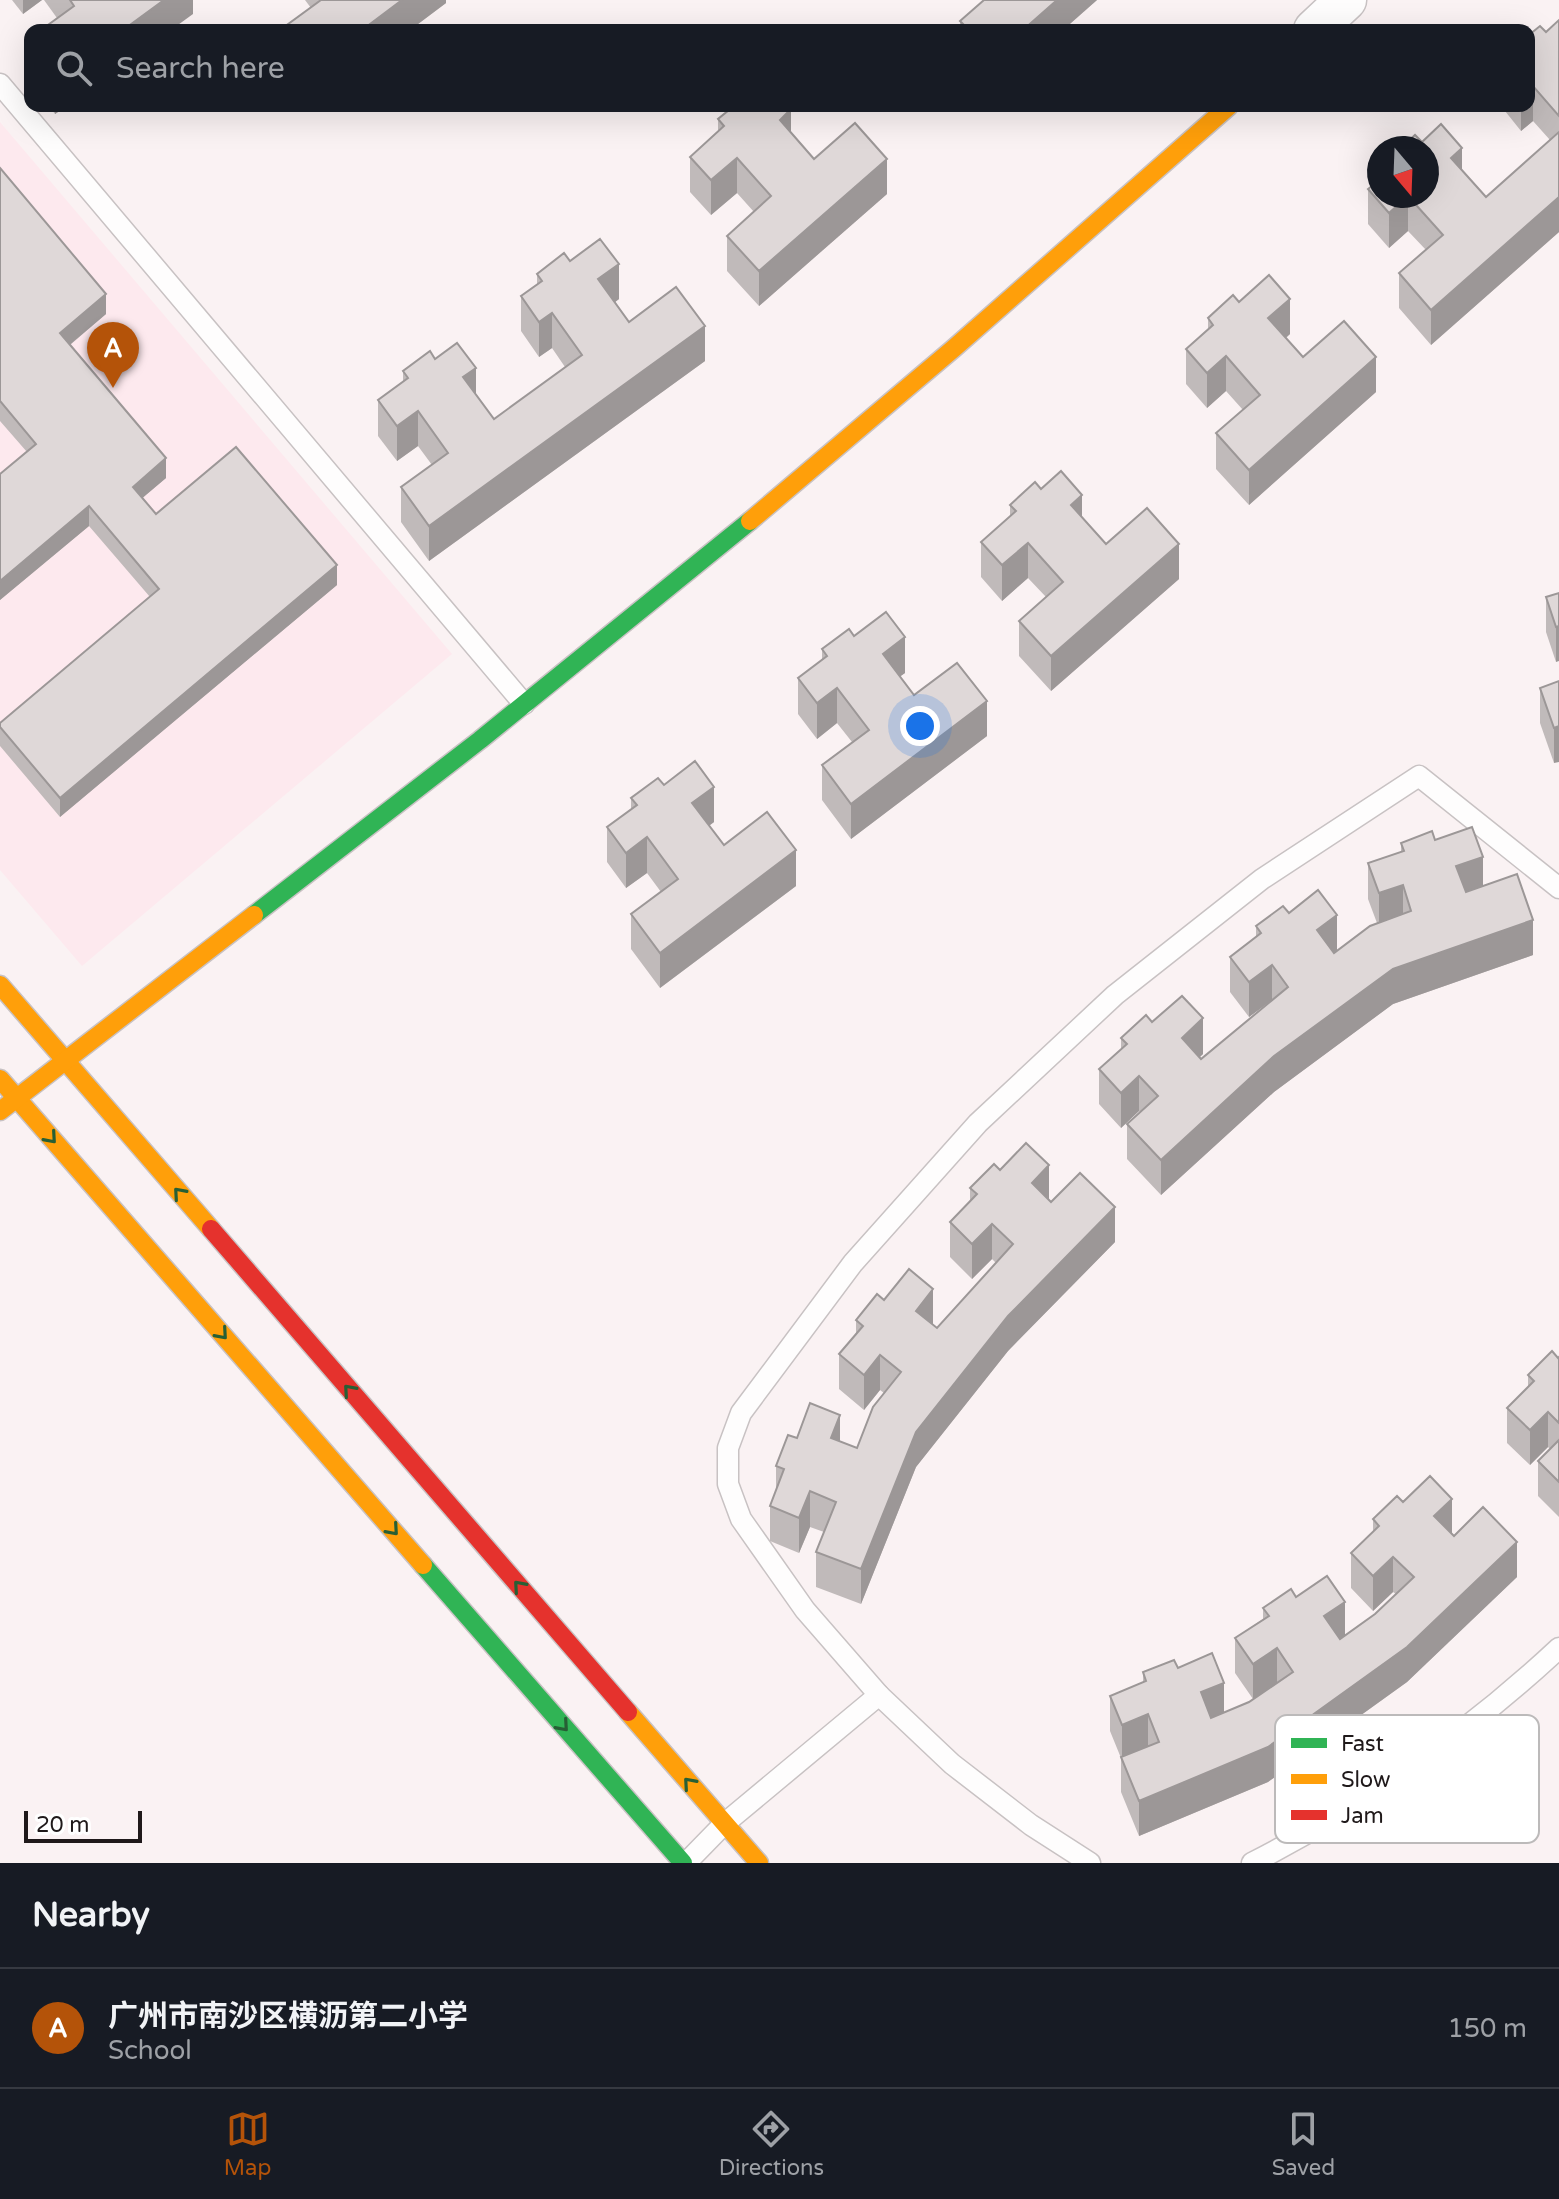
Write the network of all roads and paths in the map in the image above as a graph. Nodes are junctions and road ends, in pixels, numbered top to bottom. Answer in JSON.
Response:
{"nodes":[{"id":1,"x":1346,"y":0,"type":"edge"},
{"id":2,"x":1320,"y":24,"type":"edge"},
{"id":3,"x":0,"y":84,"type":"edge"},
{"id":4,"x":1222,"y":112,"type":"edge"},
{"id":5,"x":524,"y":704,"type":"junction"},
{"id":6,"x":1559,"y":888,"type":"edge"},
{"id":7,"x":0,"y":985,"type":"edge"},
{"id":8,"x":64,"y":1060,"type":"junction"},
{"id":9,"x":0,"y":1079,"type":"edge"},
{"id":10,"x":16,"y":1098,"type":"junction"},
{"id":11,"x":0,"y":1111,"type":"edge"},
{"id":12,"x":1559,"y":1648,"type":"edge"},
{"id":13,"x":879,"y":1695,"type":"junction"},
{"id":14,"x":1480,"y":1715,"type":"edge"},
{"id":15,"x":724,"y":1824,"type":"junction"},
{"id":16,"x":1291,"y":1843,"type":"edge"},
{"id":17,"x":684,"y":1863,"type":"edge"},
{"id":18,"x":759,"y":1863,"type":"edge"},
{"id":19,"x":1090,"y":1863,"type":"edge"},
{"id":20,"x":1252,"y":1863,"type":"edge"}],
"edges":[{"from":1,"to":2,"type":"street"},
{"from":3,"to":5,"type":"lane"},
{"from":4,"to":5,"type":"street"},
{"from":5,"to":8,"type":"street"},
{"from":6,"to":13,"type":"lane"},
{"from":7,"to":8,"type":"street"},
{"from":8,"to":10,"type":"street"},
{"from":15,"to":8,"type":"street","one_way":true},
{"from":9,"to":10,"type":"street"},
{"from":10,"to":11,"type":"street"},
{"from":10,"to":17,"type":"street","one_way":true},
{"from":12,"to":14,"type":"lane"},
{"from":13,"to":15,"type":"lane"},
{"from":13,"to":19,"type":"lane"},
{"from":15,"to":17,"type":"lane"},
{"from":15,"to":18,"type":"street"},
{"from":16,"to":20,"type":"lane"}]}
